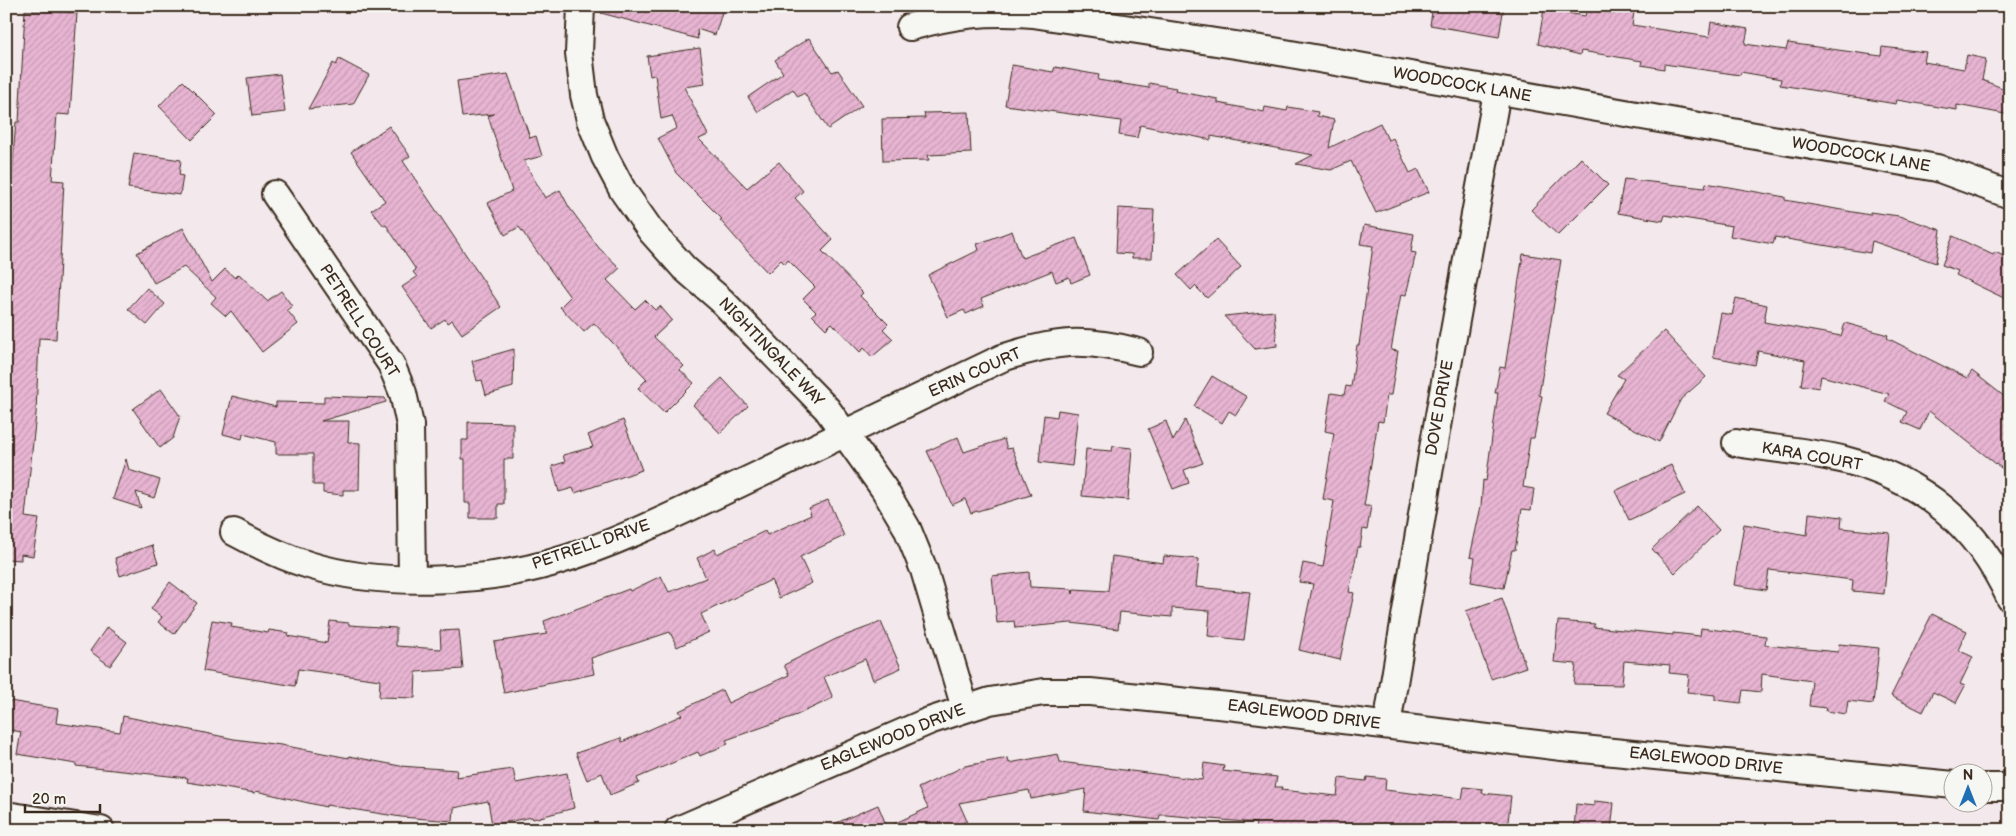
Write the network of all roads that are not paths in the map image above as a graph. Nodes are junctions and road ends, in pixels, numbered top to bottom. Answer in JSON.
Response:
{"nodes":[{"id":1,"x":581,"y":6,"type":"edge"},
{"id":2,"x":910,"y":27,"type":"dead end"},
{"id":3,"x":1497,"y":92,"type":"junction"},
{"id":4,"x":275,"y":194,"type":"dead end"},
{"id":5,"x":2010,"y":195,"type":"edge"},
{"id":6,"x":1139,"y":352,"type":"dead end"},
{"id":7,"x":847,"y":433,"type":"junction"},
{"id":8,"x":1736,"y":443,"type":"dead end"},
{"id":9,"x":234,"y":532,"type":"dead end"},
{"id":10,"x":412,"y":579,"type":"junction"},
{"id":11,"x":2010,"y":598,"type":"edge"},
{"id":12,"x":965,"y":708,"type":"junction"},
{"id":13,"x":1387,"y":725,"type":"junction"},
{"id":14,"x":1944,"y":784,"type":"edge"},
{"id":15,"x":1994,"y":787,"type":"edge"},
{"id":16,"x":2010,"y":787,"type":"edge"},
{"id":17,"x":6,"y":814,"type":"edge"},
{"id":18,"x":102,"y":830,"type":"edge"},
{"id":19,"x":678,"y":830,"type":"edge"}],
"edges":[{"from":1,"to":7,"type":"street","name":"NIGHTINGALE WAY"},
{"from":2,"to":3,"type":"street","name":"WOODCOCK LANE"},
{"from":3,"to":5,"type":"street","name":"WOODCOCK LANE"},
{"from":3,"to":13,"type":"street","name":"DOVE DRIVE"},
{"from":4,"to":10,"type":"street","name":"PETRELL COURT"},
{"from":6,"to":7,"type":"street","name":"ERIN COURT"},
{"from":7,"to":10,"type":"street","name":"PETRELL DRIVE"},
{"from":7,"to":12,"type":"street","name":"NIGHTINGALE WAY"},
{"from":8,"to":11,"type":"street","name":"KARA COURT"},
{"from":9,"to":10,"type":"street","name":"PETRELL DRIVE"},
{"from":12,"to":13,"type":"street","name":"EAGLEWOOD DRIVE"},
{"from":12,"to":19,"type":"street","name":"EAGLEWOOD DRIVE"},
{"from":13,"to":14,"type":"street","name":"EAGLEWOOD DRIVE"},
{"from":15,"to":16,"type":"street"},
{"from":17,"to":18,"type":"street"}]}
